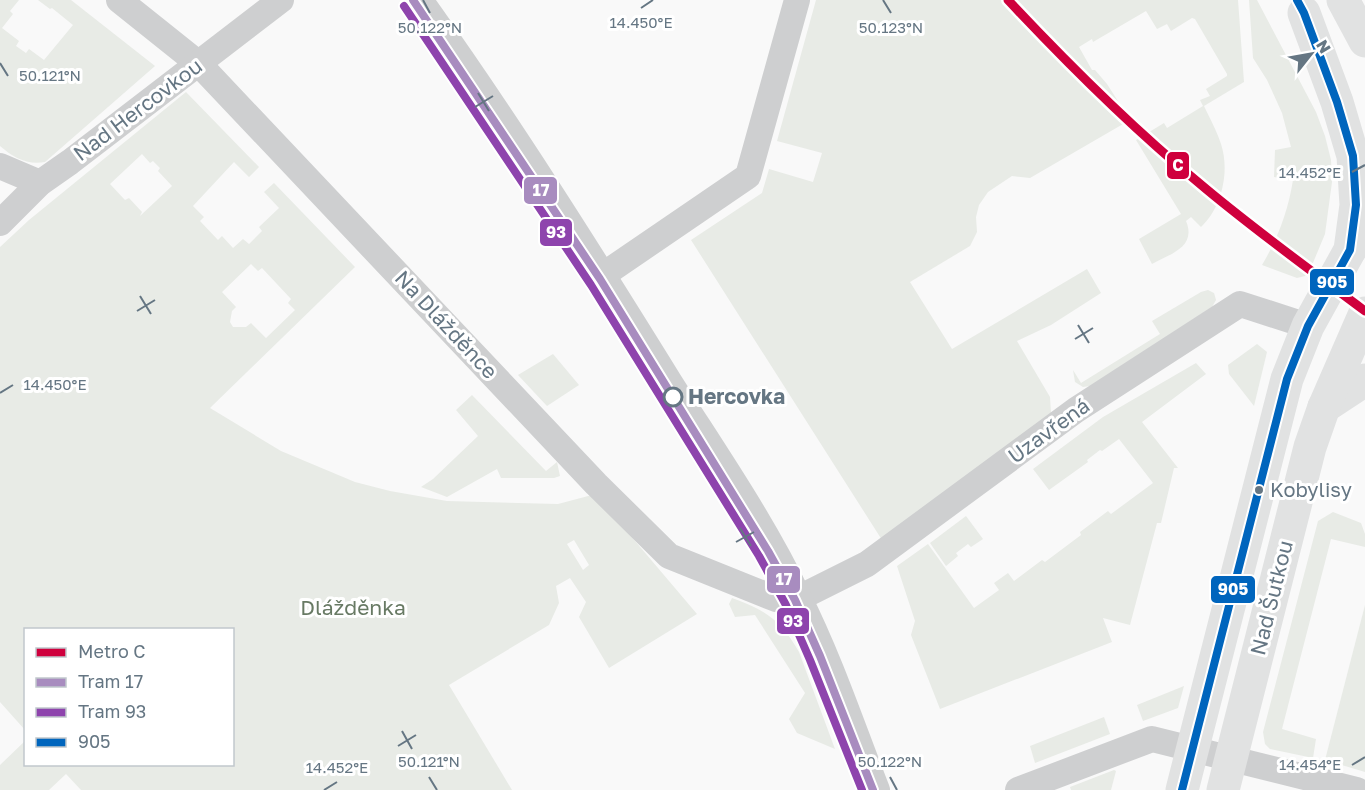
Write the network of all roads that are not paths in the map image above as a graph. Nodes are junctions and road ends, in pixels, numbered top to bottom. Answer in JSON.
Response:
{"nodes":[{"id":1,"x":119,"y":0,"type":"edge"},
{"id":2,"x":280,"y":0,"type":"edge"},
{"id":3,"x":420,"y":0,"type":"edge"},
{"id":4,"x":797,"y":0,"type":"edge"},
{"id":5,"x":1343,"y":0,"type":"edge"},
{"id":6,"x":1300,"y":7,"type":"edge"},
{"id":7,"x":1365,"y":41,"type":"edge"},
{"id":8,"x":199,"y":64,"type":"junction"},
{"id":9,"x":1365,"y":112,"type":"edge"},
{"id":10,"x":0,"y":166,"type":"edge"},
{"id":11,"x":40,"y":183,"type":"junction"},
{"id":12,"x":0,"y":223,"type":"edge"},
{"id":13,"x":1358,"y":239,"type":"edge"},
{"id":14,"x":603,"y":275,"type":"junction"},
{"id":15,"x":1365,"y":313,"type":"edge"},
{"id":16,"x":1308,"y":326,"type":"junction"},
{"id":17,"x":1365,"y":380,"type":"edge"},
{"id":18,"x":1324,"y":407,"type":"junction"},
{"id":19,"x":800,"y":598,"type":"junction"},
{"id":20,"x":1193,"y":750,"type":"junction"},
{"id":21,"x":1227,"y":775,"type":"edge"},
{"id":22,"x":1341,"y":788,"type":"edge"},
{"id":23,"x":877,"y":790,"type":"edge"},
{"id":24,"x":1018,"y":790,"type":"edge"},
{"id":25,"x":1182,"y":790,"type":"edge"}],
"edges":[{"from":1,"to":8,"type":"street","name":"Na Dlážděnce"},
{"from":2,"to":8,"type":"street","name":"Nad Hercovkou"},
{"from":3,"to":14,"type":"street"},
{"from":4,"to":14,"type":"street"},
{"from":5,"to":7,"type":"main road"},
{"from":6,"to":9,"type":"main road"},
{"from":6,"to":13,"type":"main road"},
{"from":8,"to":11,"type":"street","name":"Nad Hercovkou"},
{"from":8,"to":19,"type":"street","name":"Na Dlážděnce"},
{"from":10,"to":11,"type":"street"},
{"from":11,"to":12,"type":"street","name":"Nad Hercovkou"},
{"from":13,"to":16,"type":"main road","name":"Nad Šutkou"},
{"from":14,"to":19,"type":"street"},
{"from":15,"to":18,"type":"main road","name":"Nad Šutkou"},
{"from":16,"to":19,"type":"street","name":"Uzavřená"},
{"from":16,"to":20,"type":"main road","name":"Nad Šutkou"},
{"from":17,"to":18,"type":"main road"},
{"from":18,"to":21,"type":"main road","name":"Nad Šutkou"},
{"from":19,"to":23,"type":"street"},
{"from":20,"to":21,"type":"street"},
{"from":20,"to":24,"type":"street"},
{"from":20,"to":25,"type":"main road","name":"Nad Šutkou"},
{"from":21,"to":22,"type":"street"}]}
